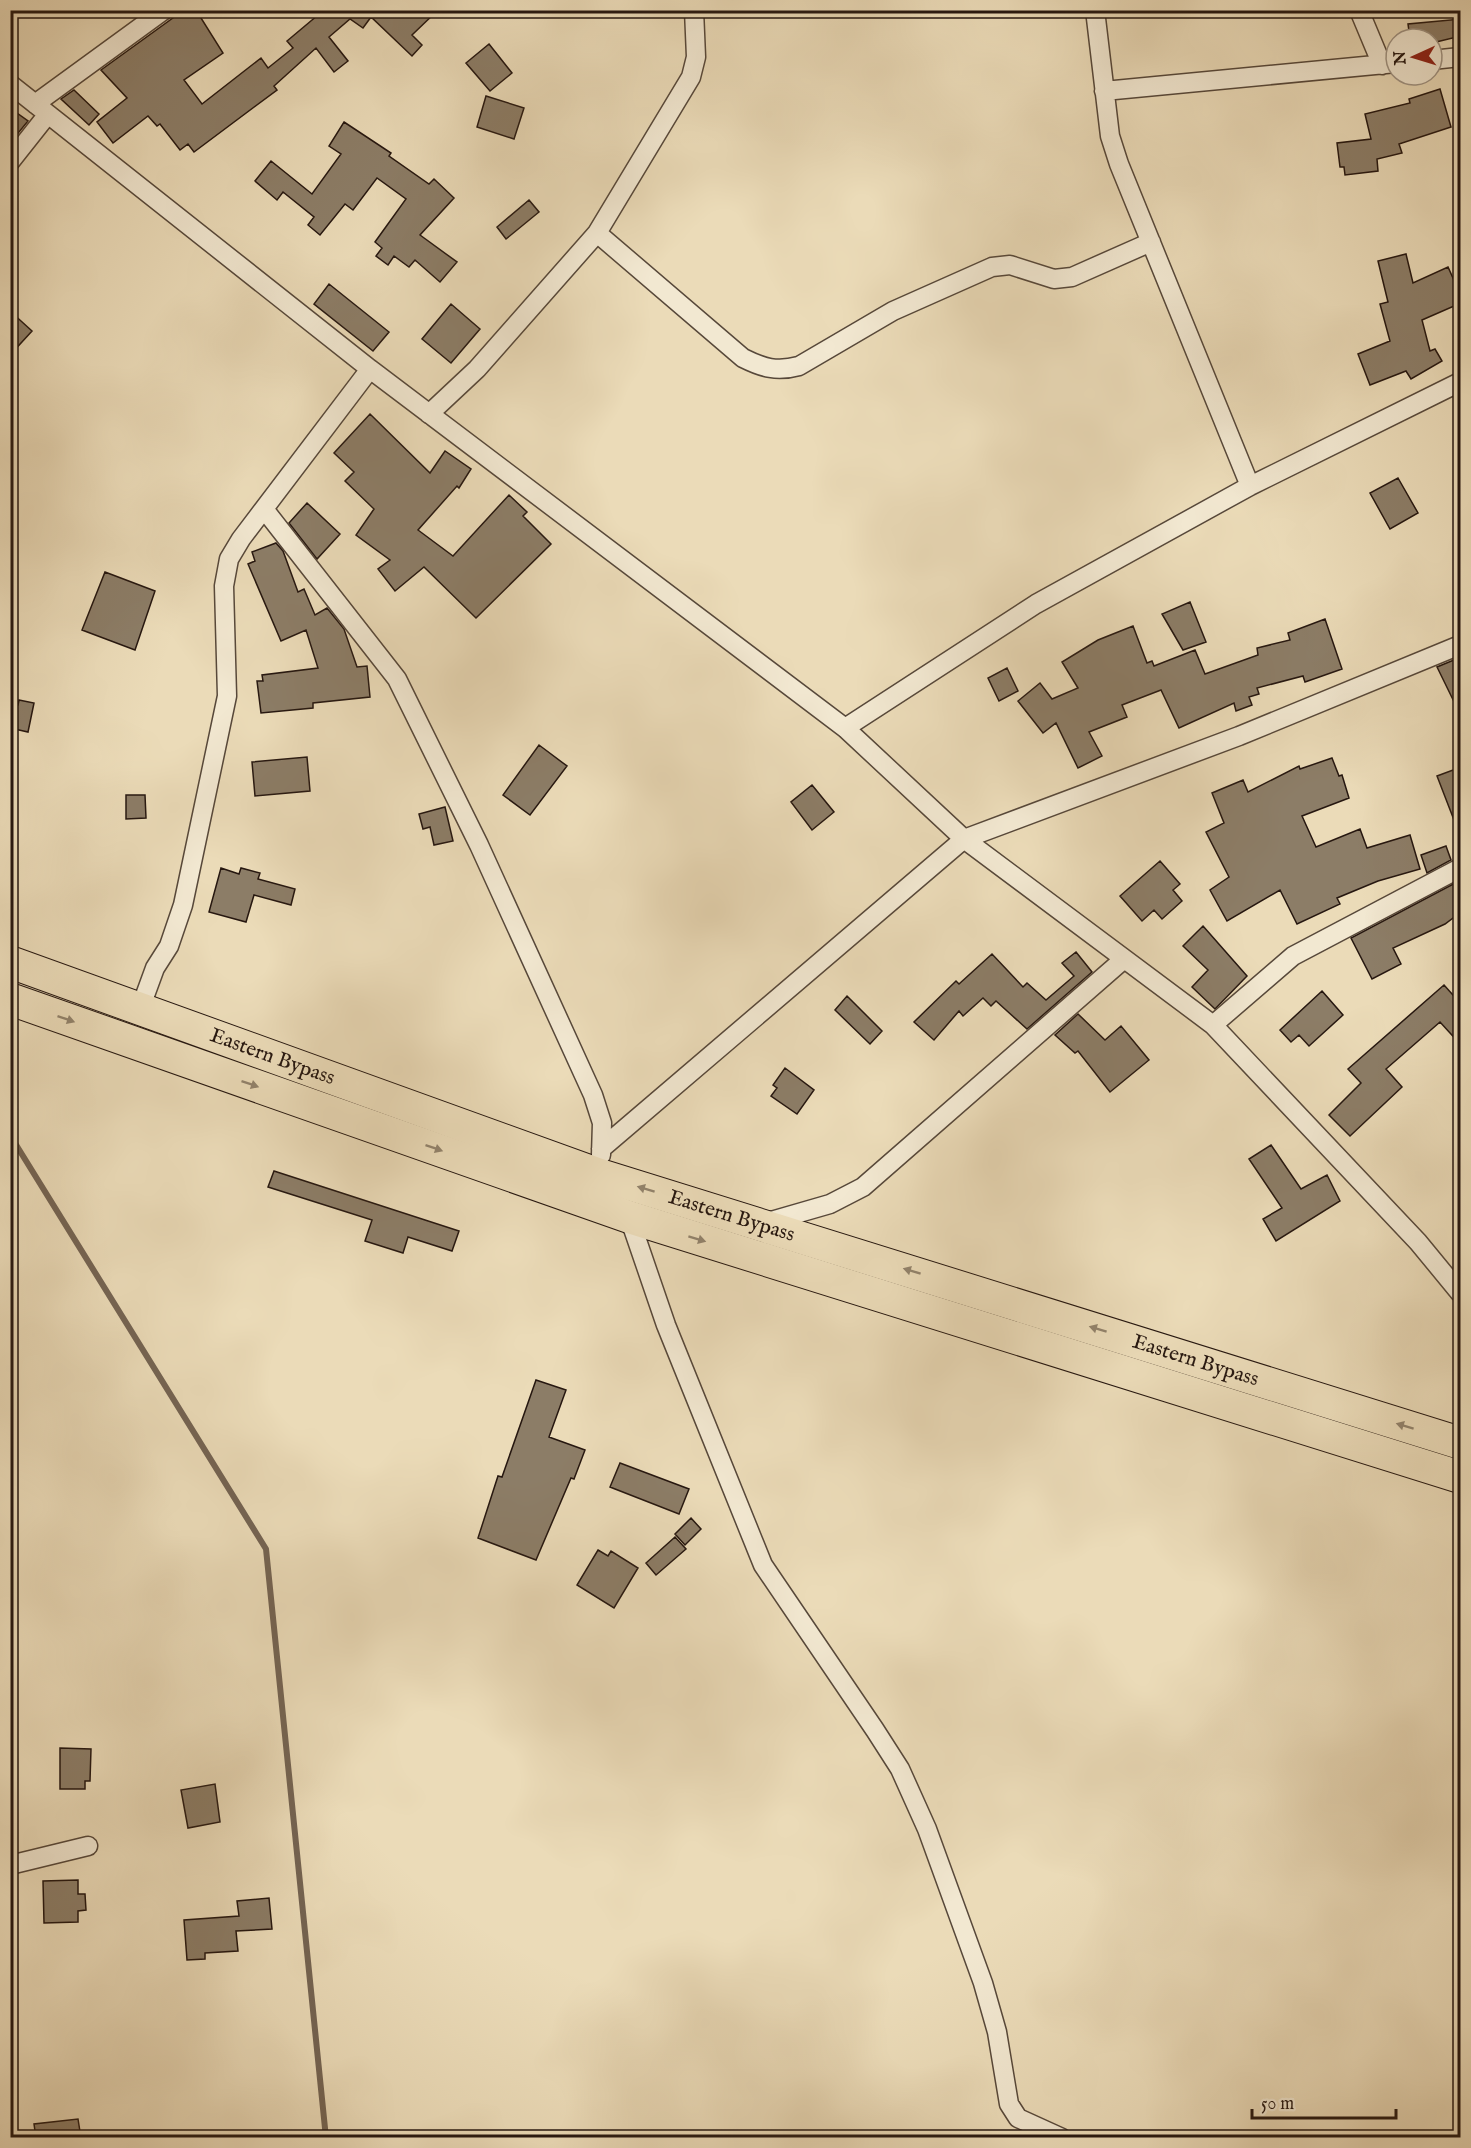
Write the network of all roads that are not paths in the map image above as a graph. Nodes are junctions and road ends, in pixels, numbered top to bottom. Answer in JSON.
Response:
{"nodes":[{"id":1,"x":164,"y":10,"type":"edge"},
{"id":2,"x":694,"y":10,"type":"edge"},
{"id":3,"x":1095,"y":10,"type":"edge"},
{"id":4,"x":1359,"y":10,"type":"edge"},
{"id":5,"x":1384,"y":55,"type":"edge"},
{"id":6,"x":1461,"y":57,"type":"edge"},
{"id":7,"x":1444,"y":59,"type":"edge"},
{"id":8,"x":1384,"y":64,"type":"edge"},
{"id":9,"x":10,"y":84,"type":"edge"},
{"id":10,"x":1104,"y":91,"type":"junction"},
{"id":11,"x":41,"y":109,"type":"junction"},
{"id":12,"x":10,"y":162,"type":"edge"},
{"id":13,"x":597,"y":233,"type":"junction"},
{"id":14,"x":1151,"y":242,"type":"junction"},
{"id":15,"x":370,"y":369,"type":"junction"},
{"id":16,"x":1461,"y":382,"type":"edge"},
{"id":17,"x":429,"y":414,"type":"junction"},
{"id":18,"x":1250,"y":486,"type":"junction"},
{"id":19,"x":264,"y":509,"type":"junction"},
{"id":20,"x":1461,"y":645,"type":"edge"},
{"id":21,"x":845,"y":728,"type":"junction"},
{"id":22,"x":964,"y":839,"type":"junction"},
{"id":23,"x":1461,"y":868,"type":"edge"},
{"id":24,"x":1124,"y":959,"type":"junction"},
{"id":25,"x":10,"y":962,"type":"edge"},
{"id":26,"x":10,"y":999,"type":"edge"},
{"id":27,"x":140,"y":1008,"type":"junction"},
{"id":28,"x":1213,"y":1025,"type":"junction"},
{"id":29,"x":601,"y":1162,"type":"junction"},
{"id":30,"x":628,"y":1217,"type":"junction"},
{"id":31,"x":762,"y":1224,"type":"junction"},
{"id":32,"x":1461,"y":1293,"type":"edge"},
{"id":33,"x":1461,"y":1443,"type":"edge"},
{"id":34,"x":1461,"y":1477,"type":"edge"},
{"id":35,"x":88,"y":1846,"type":"dead end"},
{"id":36,"x":10,"y":1864,"type":"edge"},
{"id":37,"x":1062,"y":2138,"type":"edge"}],
"edges":[{"from":1,"to":11,"type":"street"},
{"from":2,"to":13,"type":"street"},
{"from":3,"to":10,"type":"street"},
{"from":4,"to":5,"type":"street"},
{"from":6,"to":7,"type":"street"},
{"from":8,"to":10,"type":"street"},
{"from":9,"to":11,"type":"street"},
{"from":10,"to":14,"type":"street"},
{"from":11,"to":12,"type":"street"},
{"from":11,"to":15,"type":"street"},
{"from":13,"to":14,"type":"street"},
{"from":13,"to":17,"type":"street"},
{"from":14,"to":18,"type":"street"},
{"from":15,"to":17,"type":"street"},
{"from":15,"to":19,"type":"street"},
{"from":16,"to":18,"type":"street"},
{"from":17,"to":21,"type":"street"},
{"from":18,"to":21,"type":"street"},
{"from":19,"to":27,"type":"street"},
{"from":19,"to":29,"type":"street"},
{"from":20,"to":22,"type":"street"},
{"from":21,"to":22,"type":"street"},
{"from":22,"to":24,"type":"street"},
{"from":22,"to":29,"type":"street"},
{"from":23,"to":28,"type":"street"},
{"from":24,"to":28,"type":"street"},
{"from":24,"to":31,"type":"street"},
{"from":25,"to":27,"type":"highway","name":"Eastern Bypass"},
{"from":26,"to":30,"type":"highway","name":"Eastern Bypass","one_way":true},
{"from":27,"to":29,"type":"highway","name":"Eastern Bypass"},
{"from":28,"to":32,"type":"street"},
{"from":31,"to":29,"type":"highway","name":"Eastern Bypass","one_way":true},
{"from":30,"to":34,"type":"highway","name":"Eastern Bypass","one_way":true},
{"from":30,"to":37,"type":"street"},
{"from":33,"to":31,"type":"highway","name":"Eastern Bypass","one_way":true},
{"from":35,"to":36,"type":"street"}]}
